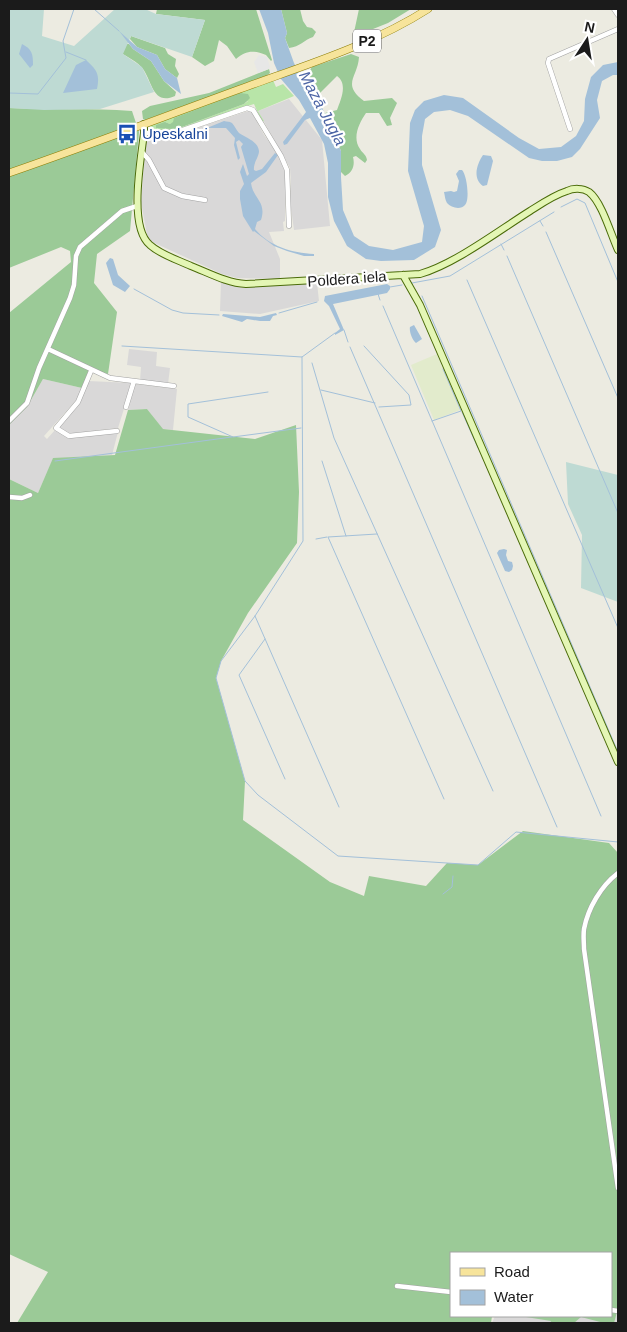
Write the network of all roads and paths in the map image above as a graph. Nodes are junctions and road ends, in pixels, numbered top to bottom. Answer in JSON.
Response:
{"nodes":[{"id":1,"x":428,"y":9,"type":"edge"},
{"id":2,"x":618,"y":29,"type":"edge"},
{"id":3,"x":144,"y":124,"type":"junction"},
{"id":4,"x":570,"y":129,"type":"dead end"},
{"id":5,"x":144,"y":133,"type":"junction"},
{"id":6,"x":142,"y":152,"type":"junction"},
{"id":7,"x":9,"y":173,"type":"edge"},
{"id":8,"x":206,"y":200,"type":"dead end"},
{"id":9,"x":137,"y":206,"type":"junction"},
{"id":10,"x":289,"y":226,"type":"dead end"},
{"id":11,"x":618,"y":250,"type":"edge"},
{"id":12,"x":403,"y":275,"type":"junction"},
{"id":13,"x":48,"y":349,"type":"junction"},
{"id":14,"x":91,"y":371,"type":"junction"},
{"id":15,"x":134,"y":381,"type":"junction"},
{"id":16,"x":174,"y":386,"type":"dead end"},
{"id":17,"x":126,"y":407,"type":"dead end"},
{"id":18,"x":9,"y":421,"type":"edge"},
{"id":19,"x":117,"y":431,"type":"dead end"},
{"id":20,"x":30,"y":495,"type":"dead end"},
{"id":21,"x":9,"y":497,"type":"edge"},
{"id":22,"x":618,"y":762,"type":"edge"},
{"id":23,"x":618,"y":873,"type":"edge"},
{"id":24,"x":618,"y":1188,"type":"edge"},
{"id":25,"x":397,"y":1286,"type":"dead end"},
{"id":26,"x":450,"y":1292,"type":"edge"}],
"edges":[{"from":1,"to":3,"type":"main road","number":"P2"},
{"from":2,"to":4,"type":"street"},
{"from":3,"to":5,"type":"street","name":"Poldera iela"},
{"from":3,"to":7,"type":"main road","number":"P2"},
{"from":5,"to":6,"type":"street","name":"Poldera iela"},
{"from":5,"to":10,"type":"street"},
{"from":6,"to":8,"type":"street"},
{"from":6,"to":9,"type":"street","name":"Poldera iela"},
{"from":9,"to":12,"type":"street","name":"Poldera iela"},
{"from":9,"to":13,"type":"street"},
{"from":11,"to":12,"type":"street","name":"Poldera iela"},
{"from":12,"to":22,"type":"street"},
{"from":13,"to":14,"type":"street"},
{"from":13,"to":18,"type":"street"},
{"from":14,"to":15,"type":"street"},
{"from":14,"to":19,"type":"street"},
{"from":15,"to":16,"type":"street"},
{"from":15,"to":17,"type":"street"},
{"from":20,"to":21,"type":"street"},
{"from":23,"to":24,"type":"street"},
{"from":25,"to":26,"type":"street"}]}
